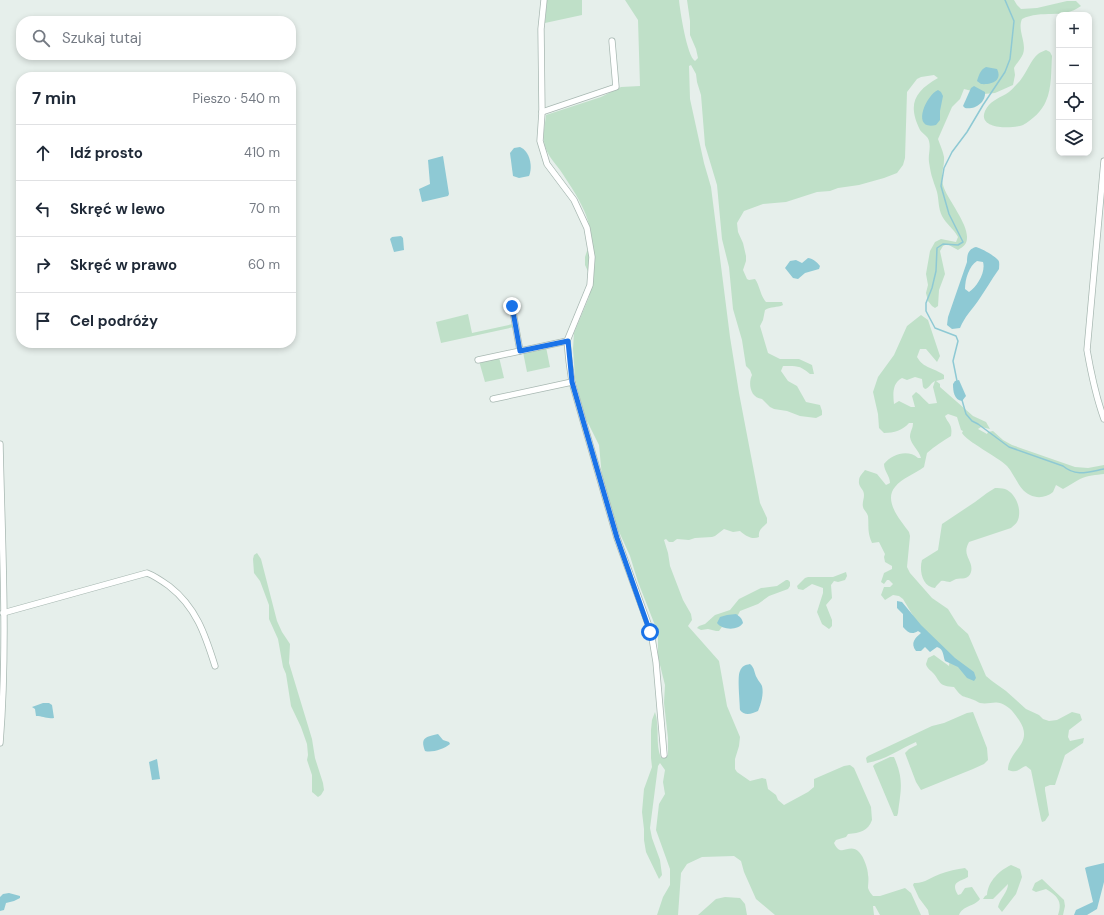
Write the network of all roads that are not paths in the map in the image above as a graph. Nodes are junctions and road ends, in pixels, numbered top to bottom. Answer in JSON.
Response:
{"nodes":[{"id":1,"x":544,"y":0,"type":"edge"},
{"id":2,"x":612,"y":40,"type":"dead end"},
{"id":3,"x":542,"y":112,"type":"junction"},
{"id":4,"x":1104,"y":161,"type":"edge"},
{"id":5,"x":512,"y":306,"type":"dead end"},
{"id":6,"x":568,"y":341,"type":"junction"},
{"id":7,"x":520,"y":351,"type":"junction"},
{"id":8,"x":478,"y":360,"type":"dead end"},
{"id":9,"x":572,"y":382,"type":"junction"},
{"id":10,"x":493,"y":400,"type":"dead end"},
{"id":11,"x":1104,"y":419,"type":"edge"},
{"id":12,"x":0,"y":444,"type":"edge"},
{"id":13,"x":3,"y":613,"type":"junction"},
{"id":14,"x":215,"y":666,"type":"dead end"},
{"id":15,"x":0,"y":743,"type":"edge"},
{"id":16,"x":664,"y":755,"type":"dead end"}],
"edges":[{"from":1,"to":3,"type":"street"},
{"from":2,"to":3,"type":"street"},
{"from":3,"to":6,"type":"street"},
{"from":4,"to":11,"type":"street"},
{"from":5,"to":7,"type":"street"},
{"from":6,"to":7,"type":"street"},
{"from":6,"to":9,"type":"street"},
{"from":7,"to":8,"type":"street"},
{"from":9,"to":10,"type":"street"},
{"from":9,"to":16,"type":"street"},
{"from":12,"to":13,"type":"street"},
{"from":13,"to":14,"type":"street"},
{"from":13,"to":15,"type":"street"}]}
